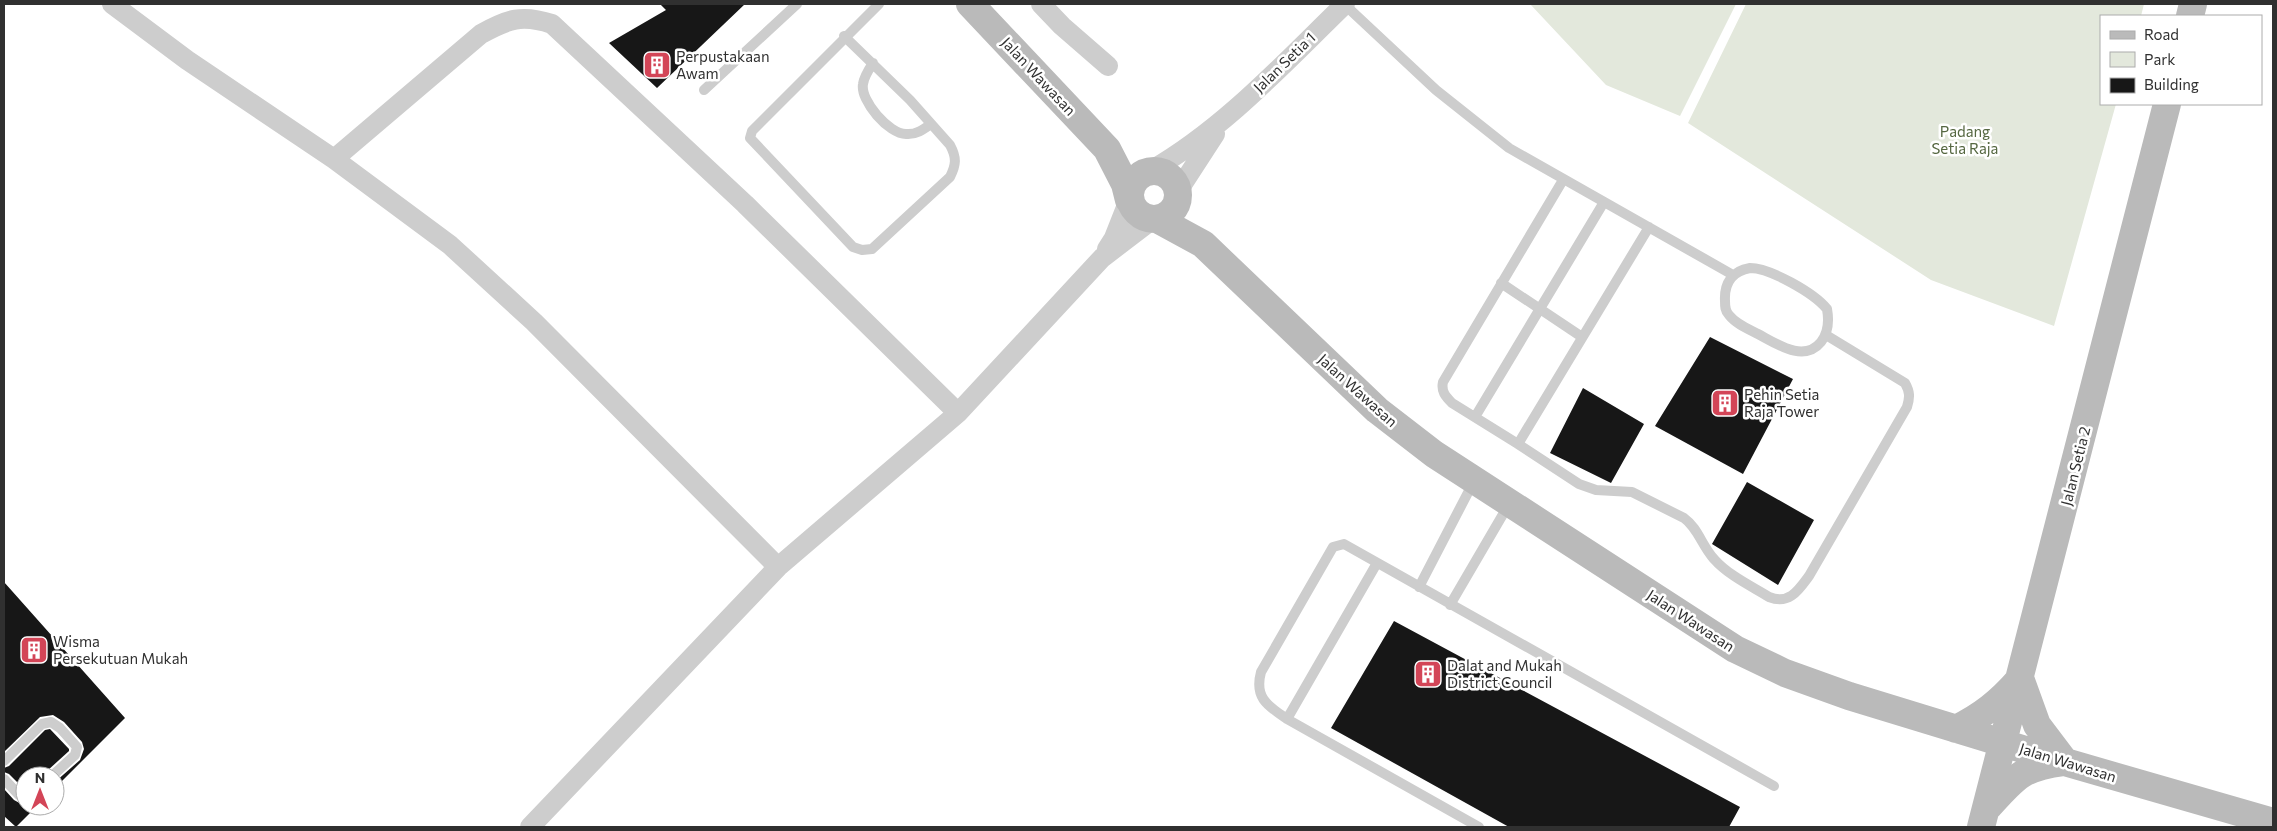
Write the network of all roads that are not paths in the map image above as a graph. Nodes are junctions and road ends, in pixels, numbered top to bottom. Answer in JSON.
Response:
{"nodes":[{"id":1,"x":112,"y":4,"type":"edge"},
{"id":2,"x":796,"y":4,"type":"edge"},
{"id":3,"x":879,"y":4,"type":"edge"},
{"id":4,"x":970,"y":4,"type":"edge"},
{"id":5,"x":1041,"y":4,"type":"edge"},
{"id":6,"x":1344,"y":4,"type":"edge"},
{"id":7,"x":844,"y":36,"type":"junction"},
{"id":8,"x":873,"y":63,"type":"junction"},
{"id":9,"x":1108,"y":66,"type":"dead end"},
{"id":10,"x":704,"y":90,"type":"dead end"},
{"id":11,"x":2168,"y":105,"type":"edge"},
{"id":12,"x":1224,"y":120,"type":"junction"},
{"id":13,"x":932,"y":124,"type":"junction"},
{"id":14,"x":1108,"y":148,"type":"junction"},
{"id":15,"x":334,"y":159,"type":"junction"},
{"id":16,"x":1152,"y":170,"type":"junction"},
{"id":17,"x":1564,"y":180,"type":"junction"},
{"id":18,"x":1178,"y":191,"type":"junction"},
{"id":19,"x":1129,"y":200,"type":"junction"},
{"id":20,"x":1604,"y":202,"type":"junction"},
{"id":21,"x":1155,"y":219,"type":"junction"},
{"id":22,"x":1650,"y":227,"type":"junction"},
{"id":23,"x":1203,"y":244,"type":"junction"},
{"id":24,"x":1102,"y":258,"type":"junction"},
{"id":25,"x":1733,"y":275,"type":"junction"},
{"id":26,"x":1502,"y":283,"type":"junction"},
{"id":27,"x":1540,"y":309,"type":"junction"},
{"id":28,"x":1826,"y":335,"type":"junction"},
{"id":29,"x":1582,"y":337,"type":"junction"},
{"id":30,"x":958,"y":413,"type":"junction"},
{"id":31,"x":1475,"y":418,"type":"junction"},
{"id":32,"x":1518,"y":444,"type":"junction"},
{"id":33,"x":1474,"y":480,"type":"junction"},
{"id":34,"x":1510,"y":503,"type":"junction"},
{"id":35,"x":1377,"y":563,"type":"junction"},
{"id":36,"x":778,"y":567,"type":"junction"},
{"id":37,"x":1419,"y":587,"type":"junction"},
{"id":38,"x":1450,"y":605,"type":"junction"},
{"id":39,"x":2020,"y":678,"type":"junction"},
{"id":40,"x":1287,"y":719,"type":"junction"},
{"id":41,"x":1956,"y":729,"type":"junction"},
{"id":42,"x":2004,"y":743,"type":"junction"},
{"id":43,"x":4,"y":761,"type":"edge"},
{"id":44,"x":2065,"y":762,"type":"junction"},
{"id":45,"x":62,"y":766,"type":"edge"},
{"id":46,"x":4,"y":779,"type":"edge"},
{"id":47,"x":1774,"y":786,"type":"dead end"},
{"id":48,"x":15,"y":791,"type":"edge"},
{"id":49,"x":1983,"y":818,"type":"edge"},
{"id":50,"x":2273,"y":822,"type":"edge"},
{"id":51,"x":530,"y":827,"type":"edge"},
{"id":52,"x":1479,"y":827,"type":"edge"}],
"edges":[{"from":1,"to":15,"type":"street"},
{"from":2,"to":10,"type":"lane"},
{"from":3,"to":7,"type":"lane"},
{"from":4,"to":14,"type":"street","name":"Jalan Wawasan"},
{"from":5,"to":9,"type":"street"},
{"from":6,"to":12,"type":"street","name":"Jalan Setia 1"},
{"from":6,"to":17,"type":"lane"},
{"from":7,"to":8,"type":"lane"},
{"from":7,"to":13,"type":"lane"},
{"from":8,"to":13,"type":"lane"},
{"from":8,"to":13,"type":"lane"},
{"from":11,"to":39,"type":"street","name":"Jalan Setia 2"},
{"from":12,"to":16,"type":"street","name":"Jalan Setia 1"},
{"from":12,"to":18,"type":"street","name":"Jalan Setia 1"},
{"from":14,"to":16,"type":"street","name":"Jalan Wawasan"},
{"from":14,"to":19,"type":"street","name":"Jalan Wawasan"},
{"from":15,"to":30,"type":"street"},
{"from":15,"to":36,"type":"street"},
{"from":16,"to":18,"type":"street"},
{"from":16,"to":19,"type":"street"},
{"from":17,"to":20,"type":"lane"},
{"from":17,"to":26,"type":"lane"},
{"from":18,"to":21,"type":"street"},
{"from":18,"to":23,"type":"street","name":"Jalan Wawasan"},
{"from":19,"to":21,"type":"street"},
{"from":19,"to":24,"type":"street"},
{"from":20,"to":22,"type":"lane"},
{"from":20,"to":27,"type":"lane"},
{"from":21,"to":23,"type":"street","name":"Jalan Wawasan"},
{"from":21,"to":24,"type":"street"},
{"from":22,"to":25,"type":"lane"},
{"from":22,"to":29,"type":"lane"},
{"from":23,"to":33,"type":"street","name":"Jalan Wawasan"},
{"from":24,"to":30,"type":"street"},
{"from":25,"to":28,"type":"lane"},
{"from":25,"to":28,"type":"lane"},
{"from":26,"to":27,"type":"lane"},
{"from":26,"to":31,"type":"lane"},
{"from":27,"to":29,"type":"lane"},
{"from":27,"to":31,"type":"lane"},
{"from":28,"to":32,"type":"lane"},
{"from":29,"to":32,"type":"lane"},
{"from":30,"to":36,"type":"street"},
{"from":31,"to":32,"type":"lane"},
{"from":33,"to":34,"type":"street","name":"Jalan Wawasan"},
{"from":33,"to":37,"type":"lane"},
{"from":34,"to":38,"type":"lane"},
{"from":34,"to":41,"type":"street","name":"Jalan Wawasan"},
{"from":35,"to":37,"type":"lane"},
{"from":35,"to":40,"type":"lane"},
{"from":35,"to":40,"type":"lane"},
{"from":36,"to":51,"type":"street"},
{"from":37,"to":38,"type":"lane"},
{"from":38,"to":47,"type":"lane"},
{"from":39,"to":41,"type":"street"},
{"from":39,"to":42,"type":"street","name":"Jalan Setia 2"},
{"from":39,"to":44,"type":"street"},
{"from":40,"to":52,"type":"lane"},
{"from":41,"to":42,"type":"street","name":"Jalan Wawasan"},
{"from":41,"to":49,"type":"street"},
{"from":42,"to":44,"type":"street","name":"Jalan Wawasan"},
{"from":42,"to":49,"type":"street","name":"Jalan Setia 2"},
{"from":43,"to":45,"type":"lane"},
{"from":44,"to":49,"type":"street"},
{"from":44,"to":50,"type":"street","name":"Jalan Wawasan"},
{"from":46,"to":48,"type":"lane"}]}
